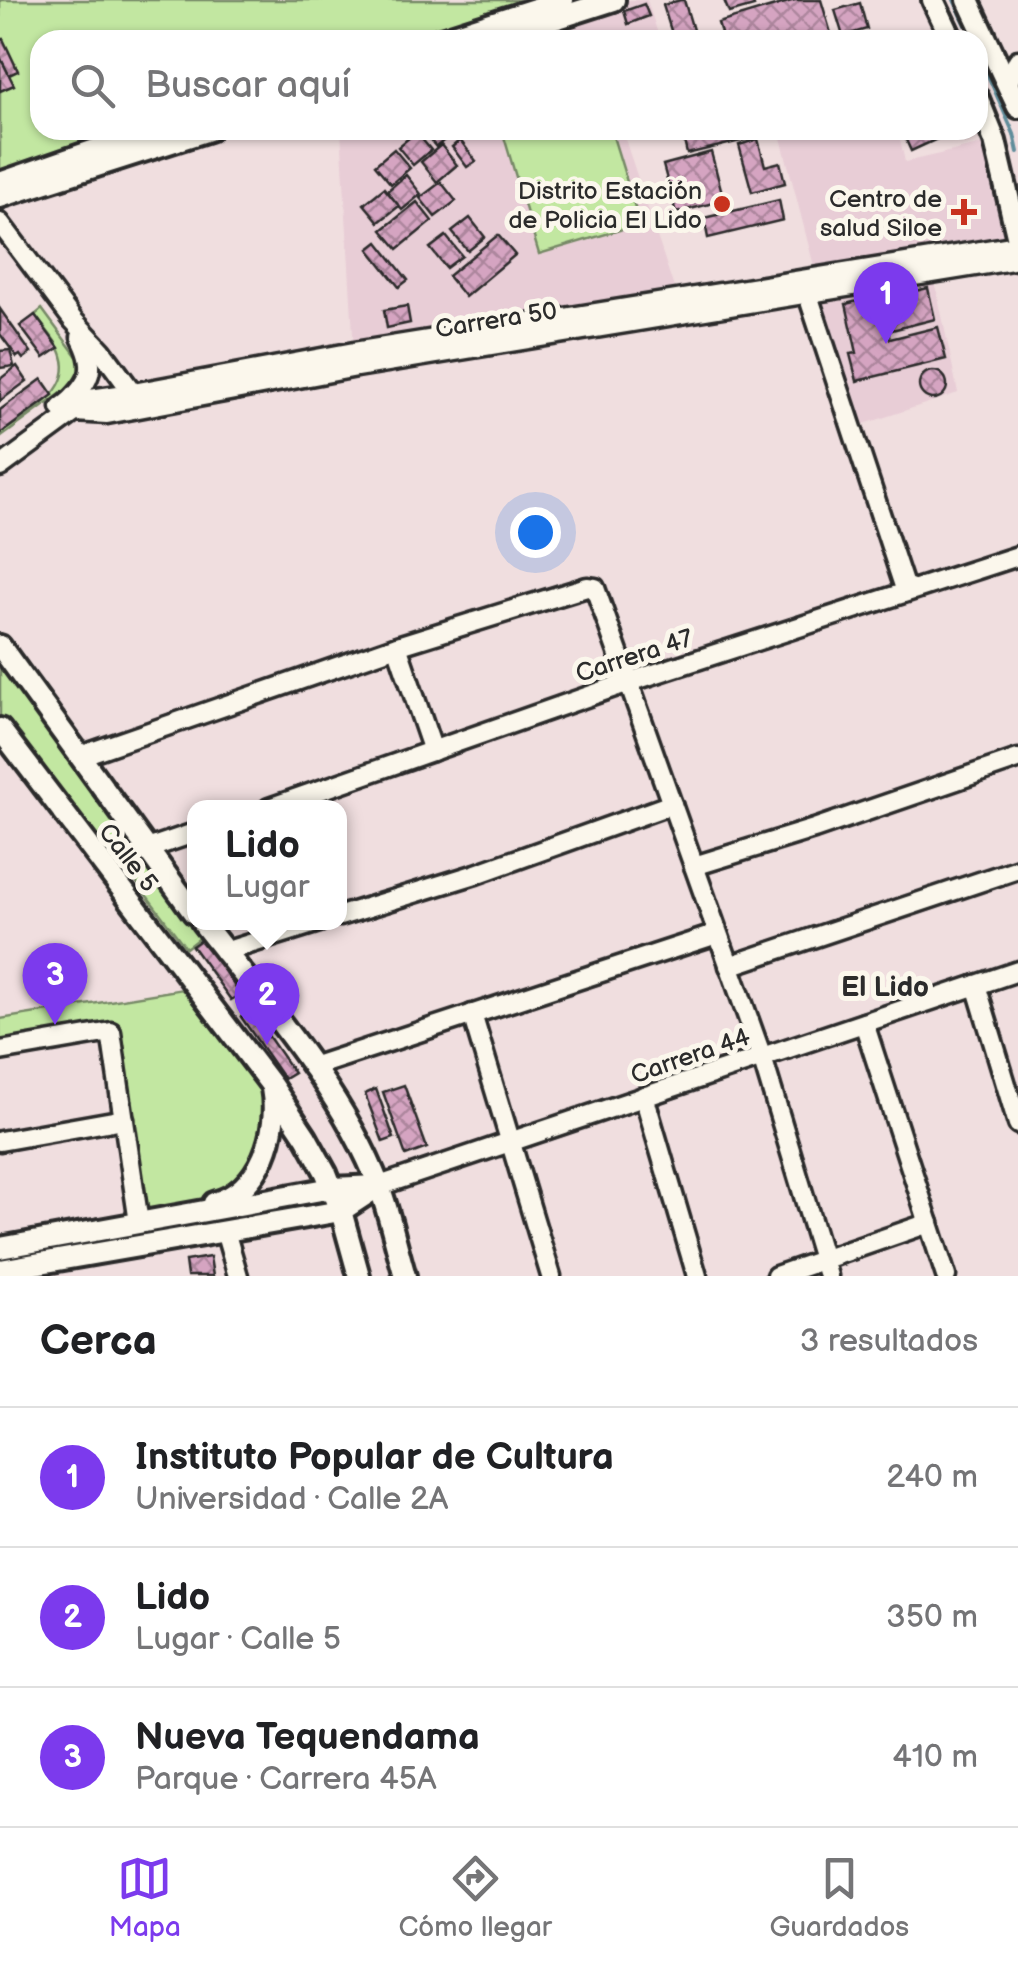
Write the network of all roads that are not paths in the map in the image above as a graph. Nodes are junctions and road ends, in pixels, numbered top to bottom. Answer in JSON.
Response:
{"nodes":[{"id":1,"x":563,"y":0,"type":"edge"},
{"id":2,"x":614,"y":0,"type":"edge"},
{"id":3,"x":934,"y":0,"type":"edge"},
{"id":4,"x":968,"y":0,"type":"edge"},
{"id":5,"x":469,"y":30,"type":"edge"},
{"id":6,"x":520,"y":30,"type":"edge"},
{"id":7,"x":948,"y":30,"type":"edge"},
{"id":8,"x":982,"y":30,"type":"edge"},
{"id":9,"x":988,"y":42,"type":"edge"},
{"id":10,"x":1018,"y":60,"type":"edge"},
{"id":11,"x":1008,"y":83,"type":"junction"},
{"id":12,"x":1018,"y":107,"type":"edge"},
{"id":13,"x":988,"y":124,"type":"edge"},
{"id":14,"x":133,"y":140,"type":"edge"},
{"id":15,"x":170,"y":140,"type":"edge"},
{"id":16,"x":86,"y":162,"type":"junction"},
{"id":17,"x":0,"y":183,"type":"edge"},
{"id":18,"x":0,"y":198,"type":"edge"},
{"id":19,"x":0,"y":223,"type":"edge"},
{"id":20,"x":1018,"y":242,"type":"edge"},
{"id":21,"x":1018,"y":259,"type":"edge"},
{"id":22,"x":805,"y":288,"type":"junction"},
{"id":23,"x":72,"y":320,"type":"junction"},
{"id":24,"x":132,"y":393,"type":"junction"},
{"id":25,"x":69,"y":402,"type":"junction"},
{"id":26,"x":0,"y":453,"type":"edge"},
{"id":27,"x":0,"y":467,"type":"edge"},
{"id":28,"x":1018,"y":556,"type":"edge"},
{"id":29,"x":905,"y":590,"type":"junction"},
{"id":30,"x":0,"y":646,"type":"edge"},
{"id":31,"x":396,"y":646,"type":"junction"},
{"id":32,"x":629,"y":682,"type":"junction"},
{"id":33,"x":0,"y":729,"type":"edge"},
{"id":34,"x":433,"y":750,"type":"junction"},
{"id":35,"x":80,"y":756,"type":"junction"},
{"id":36,"x":1018,"y":759,"type":"edge"},
{"id":37,"x":292,"y":800,"type":"edge"},
{"id":38,"x":672,"y":804,"type":"junction"},
{"id":39,"x":187,"y":835,"type":"edge"},
{"id":40,"x":146,"y":850,"type":"junction"},
{"id":41,"x":694,"y":866,"type":"junction"},
{"id":42,"x":1018,"y":869,"type":"edge"},
{"id":43,"x":187,"y":904,"type":"edge"},
{"id":44,"x":347,"y":914,"type":"edge"},
{"id":45,"x":208,"y":930,"type":"edge"},
{"id":46,"x":294,"y":930,"type":"edge"},
{"id":47,"x":717,"y":934,"type":"junction"},
{"id":48,"x":224,"y":952,"type":"junction"},
{"id":49,"x":729,"y":966,"type":"junction"},
{"id":50,"x":1018,"y":971,"type":"edge"},
{"id":51,"x":976,"y":985,"type":"junction"},
{"id":52,"x":472,"y":1014,"type":"junction"},
{"id":53,"x":864,"y":1023,"type":"junction"},
{"id":54,"x":0,"y":1050,"type":"edge"},
{"id":55,"x":762,"y":1057,"type":"junction"},
{"id":56,"x":312,"y":1066,"type":"junction"},
{"id":57,"x":272,"y":1086,"type":"junction"},
{"id":58,"x":644,"y":1096,"type":"junction"},
{"id":59,"x":124,"y":1118,"type":"junction"},
{"id":60,"x":1018,"y":1124,"type":"edge"},
{"id":61,"x":0,"y":1141,"type":"edge"},
{"id":62,"x":510,"y":1142,"type":"junction"},
{"id":63,"x":379,"y":1186,"type":"junction"},
{"id":64,"x":332,"y":1188,"type":"junction"},
{"id":65,"x":341,"y":1211,"type":"junction"},
{"id":66,"x":139,"y":1223,"type":"junction"},
{"id":67,"x":929,"y":1224,"type":"junction"},
{"id":68,"x":225,"y":1231,"type":"junction"},
{"id":69,"x":142,"y":1245,"type":"junction"},
{"id":70,"x":0,"y":1248,"type":"edge"},
{"id":71,"x":826,"y":1268,"type":"edge"},
{"id":72,"x":0,"y":1270,"type":"edge"},
{"id":73,"x":34,"y":1270,"type":"edge"},
{"id":74,"x":238,"y":1276,"type":"edge"},
{"id":75,"x":359,"y":1276,"type":"edge"},
{"id":76,"x":405,"y":1276,"type":"edge"},
{"id":77,"x":551,"y":1276,"type":"edge"},
{"id":78,"x":697,"y":1276,"type":"edge"},
{"id":79,"x":776,"y":1276,"type":"edge"},
{"id":80,"x":946,"y":1276,"type":"edge"}],
"edges":[{"from":1,"to":5,"type":"main road"},
{"from":2,"to":6,"type":"main road"},
{"from":3,"to":7,"type":"main road"},
{"from":4,"to":8,"type":"main road"},
{"from":9,"to":11,"type":"main road"},
{"from":10,"to":11,"type":"street"},
{"from":11,"to":12,"type":"main road"},
{"from":13,"to":20,"type":"main road"},
{"from":14,"to":16,"type":"main road"},
{"from":15,"to":16,"type":"main road"},
{"from":16,"to":17,"type":"main road"},
{"from":16,"to":18,"type":"main road"},
{"from":19,"to":23,"type":"street"},
{"from":20,"to":22,"type":"street","name":"Carrera 50"},
{"from":21,"to":22,"type":"street","name":"Carrera 50"},
{"from":22,"to":24,"type":"street","name":"Carrera 50"},
{"from":22,"to":27,"type":"street","name":"Carrera 50"},
{"from":22,"to":29,"type":"street"},
{"from":23,"to":24,"type":"street"},
{"from":23,"to":25,"type":"street"},
{"from":24,"to":25,"type":"street","name":"Carrera 50"},
{"from":25,"to":26,"type":"street","name":"Carrera 50"},
{"from":28,"to":29,"type":"street","name":"Carrera 47"},
{"from":29,"to":32,"type":"street","name":"Carrera 47"},
{"from":30,"to":35,"type":"main road","name":"Calle 5"},
{"from":31,"to":32,"type":"street"},
{"from":31,"to":34,"type":"street"},
{"from":31,"to":35,"type":"street"},
{"from":32,"to":34,"type":"street","name":"Carrera 47"},
{"from":32,"to":38,"type":"street"},
{"from":33,"to":57,"type":"main road","name":"Calle 5"},
{"from":34,"to":37,"type":"street","name":"Carrera 47"},
{"from":35,"to":40,"type":"main road","name":"Calle 5"},
{"from":36,"to":41,"type":"street"},
{"from":38,"to":41,"type":"street"},
{"from":38,"to":44,"type":"street"},
{"from":39,"to":40,"type":"street"},
{"from":40,"to":43,"type":"main road","name":"Calle 5"},
{"from":41,"to":47,"type":"street"},
{"from":42,"to":49,"type":"street"},
{"from":45,"to":48,"type":"main road"},
{"from":46,"to":48,"type":"street"},
{"from":47,"to":49,"type":"street"},
{"from":47,"to":52,"type":"street"},
{"from":48,"to":56,"type":"main road"},
{"from":49,"to":55,"type":"street"},
{"from":50,"to":51,"type":"street","name":"Carrera 44"},
{"from":51,"to":53,"type":"street","name":"Carrera 44"},
{"from":51,"to":60,"type":"street"},
{"from":52,"to":56,"type":"street"},
{"from":52,"to":62,"type":"street"},
{"from":53,"to":55,"type":"street","name":"Carrera 44"},
{"from":53,"to":67,"type":"street"},
{"from":54,"to":59,"type":"street"},
{"from":55,"to":58,"type":"street","name":"Carrera 44"},
{"from":55,"to":71,"type":"street"},
{"from":56,"to":63,"type":"main road"},
{"from":57,"to":64,"type":"main road","name":"Calle 5"},
{"from":57,"to":66,"type":"main road"},
{"from":58,"to":62,"type":"street","name":"Carrera 44"},
{"from":58,"to":78,"type":"street"},
{"from":59,"to":61,"type":"street"},
{"from":59,"to":66,"type":"street"},
{"from":62,"to":63,"type":"street","name":"Carrera 44"},
{"from":62,"to":77,"type":"street"},
{"from":63,"to":64,"type":"main road","name":"Carrera 44"},
{"from":63,"to":65,"type":"main road","name":"Carrera 44"},
{"from":63,"to":76,"type":"main road"},
{"from":64,"to":65,"type":"main road","name":"Calle 5"},
{"from":64,"to":66,"type":"main road","name":"Carrera 44"},
{"from":65,"to":68,"type":"main road","name":"Carrera 44"},
{"from":65,"to":75,"type":"main road","name":"Calle 5"},
{"from":66,"to":69,"type":"main road"},
{"from":66,"to":70,"type":"main road","name":"Carrera 44"},
{"from":67,"to":71,"type":"street"},
{"from":67,"to":80,"type":"street"},
{"from":68,"to":69,"type":"main road","name":"Carrera 44"},
{"from":68,"to":74,"type":"street"},
{"from":69,"to":73,"type":"main road","name":"Carrera 44"},
{"from":71,"to":79,"type":"street"},
{"from":72,"to":73,"type":"main road","name":"Carrera 44"}]}
